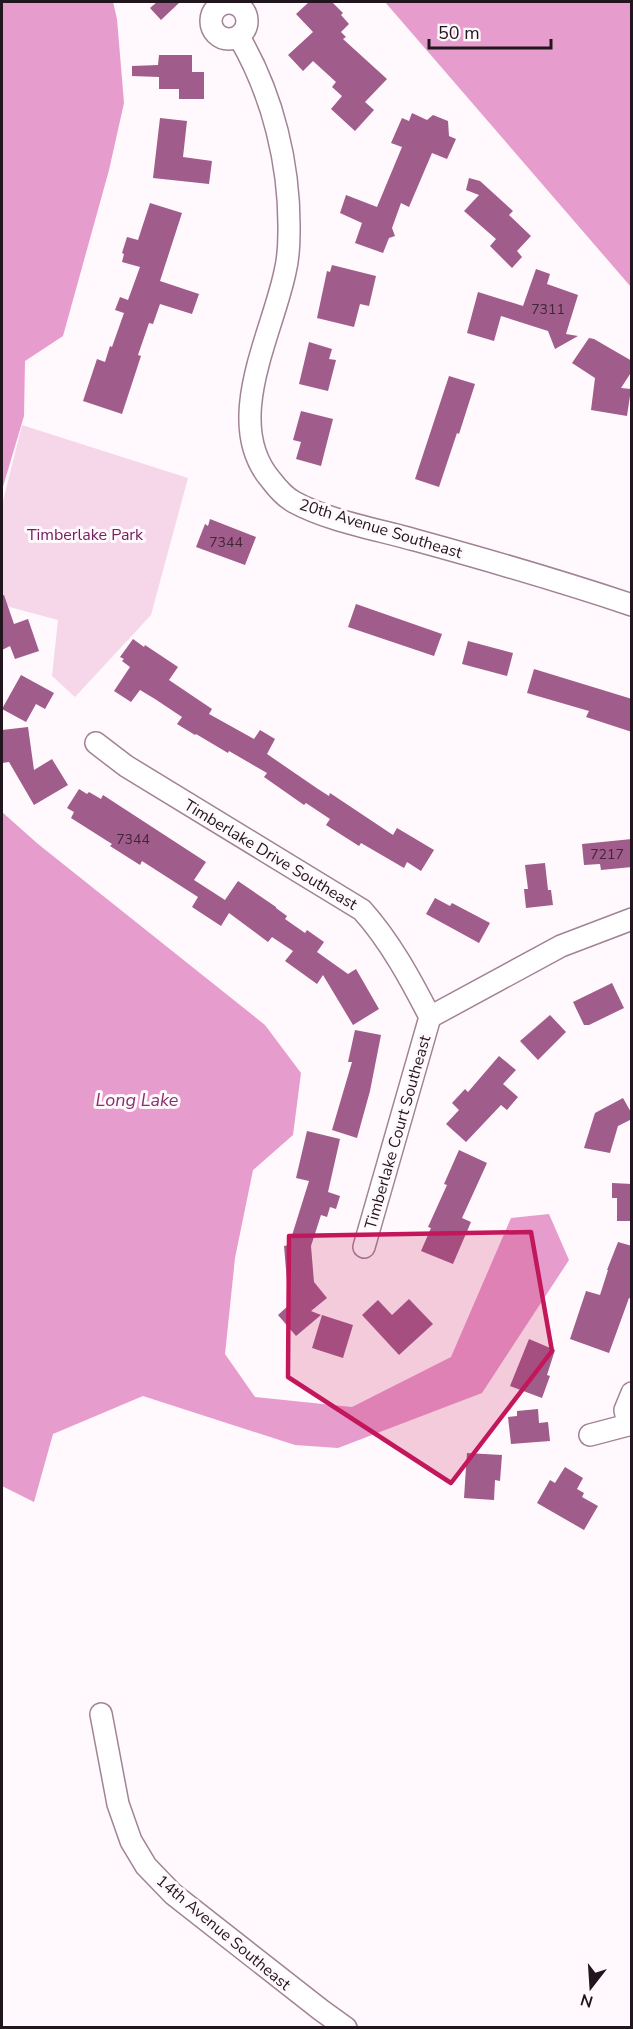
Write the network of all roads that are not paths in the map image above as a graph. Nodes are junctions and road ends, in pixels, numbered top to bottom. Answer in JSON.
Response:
{"nodes":[{"id":1,"x":239,"y":37,"type":"dead end"},
{"id":2,"x":632,"y":605,"type":"edge"},
{"id":3,"x":96,"y":743,"type":"dead end"},
{"id":4,"x":632,"y":919,"type":"edge"},
{"id":5,"x":430,"y":1017,"type":"junction"},
{"id":6,"x":364,"y":1247,"type":"dead end"},
{"id":7,"x":632,"y":1393,"type":"edge"},
{"id":8,"x":630,"y":1427,"type":"edge"},
{"id":9,"x":590,"y":1435,"type":"dead end"},
{"id":10,"x":101,"y":1714,"type":"dead end"},
{"id":11,"x":346,"y":2028,"type":"edge"}],
"edges":[{"from":1,"to":2,"type":"street","name":"20th Avenue Southeast"},
{"from":3,"to":5,"type":"street","name":"Timberlake Drive Southeast"},
{"from":4,"to":5,"type":"street"},
{"from":5,"to":6,"type":"street","name":"Timberlake Court Southeast"},
{"from":7,"to":8,"type":"street"},
{"from":8,"to":9,"type":"street"},
{"from":10,"to":11,"type":"street","name":"14th Avenue Southeast"}]}
